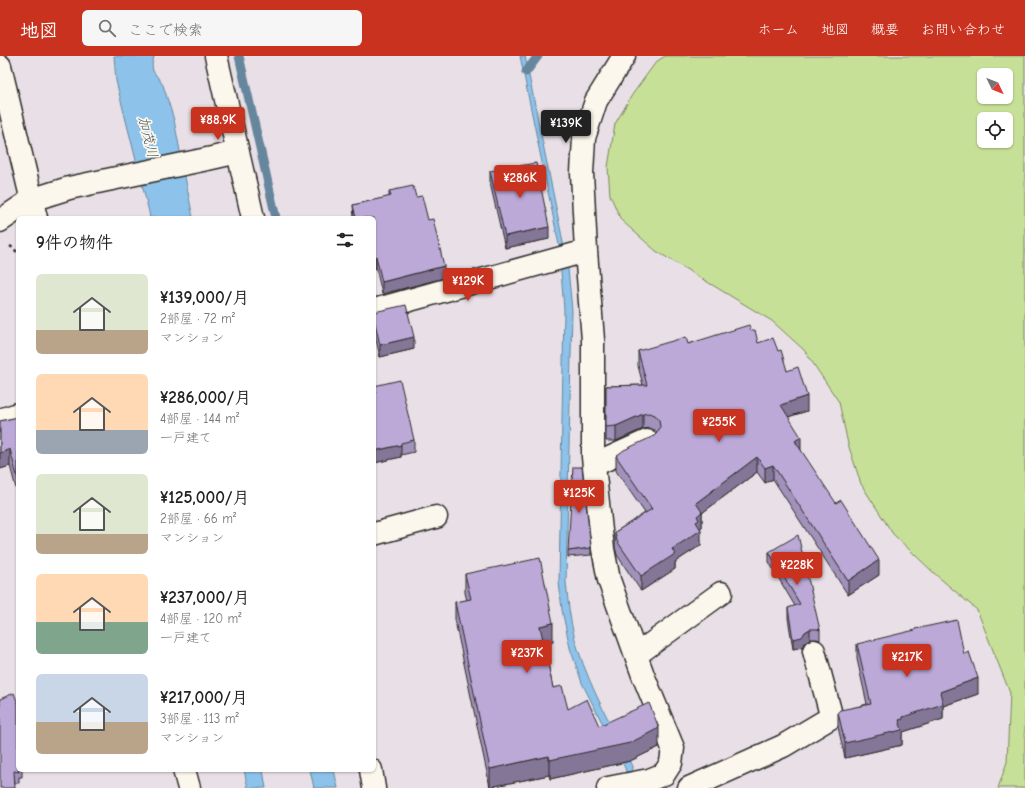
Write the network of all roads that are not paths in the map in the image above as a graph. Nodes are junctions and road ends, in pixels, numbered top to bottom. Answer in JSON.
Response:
{"nodes":[{"id":1,"x":216,"y":56,"type":"edge"},
{"id":2,"x":624,"y":56,"type":"edge"},
{"id":3,"x":0,"y":66,"type":"edge"},
{"id":4,"x":238,"y":152,"type":"junction"},
{"id":5,"x":34,"y":209,"type":"edge"},
{"id":6,"x":253,"y":216,"type":"edge"},
{"id":7,"x":0,"y":221,"type":"edge"},
{"id":8,"x":569,"y":256,"type":"junction"},
{"id":9,"x":376,"y":309,"type":"edge"},
{"id":10,"x":16,"y":415,"type":"edge"},
{"id":11,"x":0,"y":420,"type":"edge"},
{"id":12,"x":648,"y":440,"type":"edge"},
{"id":13,"x":594,"y":465,"type":"junction"},
{"id":14,"x":436,"y":517,"type":"dead end"},
{"id":15,"x":376,"y":533,"type":"edge"},
{"id":16,"x":721,"y":593,"type":"dead end"},
{"id":17,"x":814,"y":651,"type":"dead end"},
{"id":18,"x":636,"y":655,"type":"junction"},
{"id":19,"x":185,"y":772,"type":"edge"},
{"id":20,"x":371,"y":772,"type":"edge"},
{"id":21,"x":664,"y":774,"type":"junction"},
{"id":22,"x":189,"y":788,"type":"edge"},
{"id":23,"x":374,"y":788,"type":"edge"},
{"id":24,"x":608,"y":788,"type":"edge"},
{"id":25,"x":688,"y":788,"type":"edge"}],
"edges":[{"from":1,"to":4,"type":"street"},
{"from":2,"to":8,"type":"street"},
{"from":3,"to":5,"type":"street"},
{"from":4,"to":5,"type":"street"},
{"from":4,"to":6,"type":"street"},
{"from":5,"to":7,"type":"street"},
{"from":8,"to":9,"type":"street"},
{"from":8,"to":13,"type":"street"},
{"from":10,"to":11,"type":"street"},
{"from":12,"to":13,"type":"street"},
{"from":13,"to":18,"type":"street"},
{"from":14,"to":15,"type":"street"},
{"from":16,"to":18,"type":"street"},
{"from":17,"to":25,"type":"street"},
{"from":18,"to":21,"type":"street"},
{"from":19,"to":22,"type":"street"},
{"from":20,"to":23,"type":"street"},
{"from":21,"to":24,"type":"street"},
{"from":21,"to":25,"type":"street"}]}
